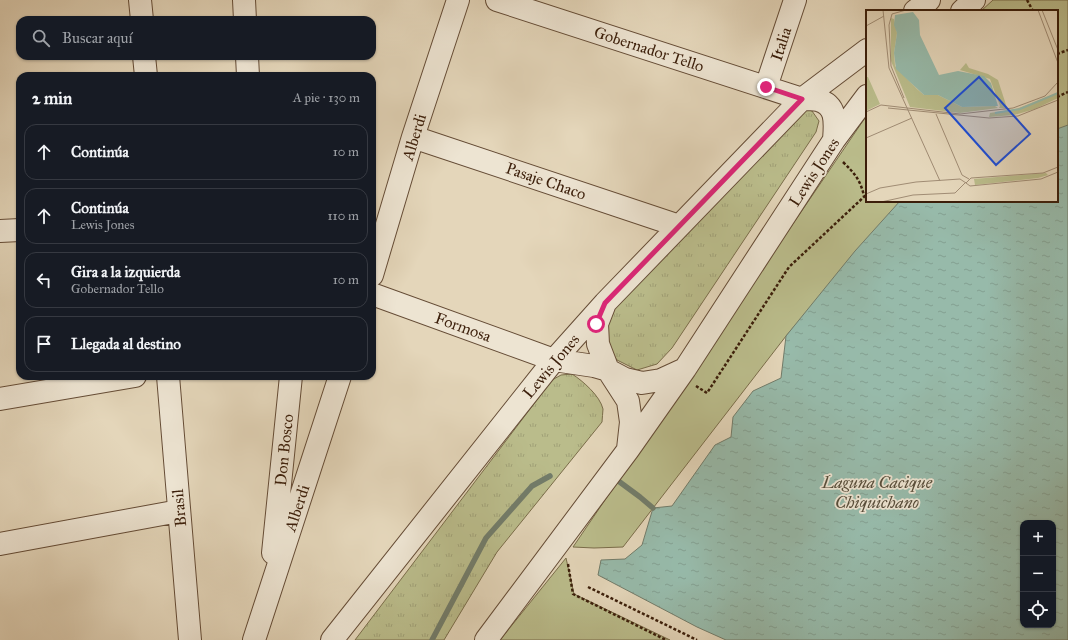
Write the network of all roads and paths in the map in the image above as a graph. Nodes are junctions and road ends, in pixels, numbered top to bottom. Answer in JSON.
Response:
{"nodes":[{"id":1,"x":140,"y":0,"type":"edge"},
{"id":2,"x":244,"y":0,"type":"edge"},
{"id":3,"x":458,"y":0,"type":"edge"},
{"id":4,"x":497,"y":0,"type":"edge"},
{"id":5,"x":795,"y":0,"type":"edge"},
{"id":6,"x":929,"y":0,"type":"edge"},
{"id":7,"x":974,"y":0,"type":"edge"},
{"id":8,"x":1027,"y":0,"type":"edge"},
{"id":9,"x":916,"y":10,"type":"edge"},
{"id":10,"x":963,"y":10,"type":"edge"},
{"id":11,"x":1032,"y":10,"type":"edge"},
{"id":12,"x":142,"y":16,"type":"edge"},
{"id":13,"x":245,"y":16,"type":"edge"},
{"id":14,"x":1068,"y":50,"type":"edge"},
{"id":15,"x":866,"y":51,"type":"edge"},
{"id":16,"x":1058,"y":53,"type":"edge"},
{"id":17,"x":144,"y":60,"type":"edge"},
{"id":18,"x":247,"y":60,"type":"edge"},
{"id":19,"x":146,"y":72,"type":"edge"},
{"id":20,"x":248,"y":72,"type":"edge"},
{"id":21,"x":766,"y":87,"type":"junction"},
{"id":22,"x":1068,"y":92,"type":"edge"},
{"id":23,"x":1058,"y":97,"type":"edge"},
{"id":24,"x":866,"y":98,"type":"edge"},
{"id":25,"x":802,"y":99,"type":"junction"},
{"id":26,"x":413,"y":136,"type":"junction"},
{"id":27,"x":836,"y":149,"type":"junction"},
{"id":28,"x":866,"y":195,"type":"edge"},
{"id":29,"x":679,"y":226,"type":"junction"},
{"id":30,"x":16,"y":230,"type":"edge"},
{"id":31,"x":0,"y":231,"type":"edge"},
{"id":32,"x":376,"y":261,"type":"edge"},
{"id":33,"x":376,"y":295,"type":"edge"},
{"id":34,"x":605,"y":303,"type":"junction"},
{"id":35,"x":554,"y":360,"type":"junction"},
{"id":36,"x":608,"y":370,"type":"junction"},
{"id":37,"x":690,"y":377,"type":"junction"},
{"id":38,"x":112,"y":380,"type":"edge"},
{"id":39,"x":168,"y":380,"type":"edge"},
{"id":40,"x":291,"y":380,"type":"edge"},
{"id":41,"x":339,"y":380,"type":"edge"},
{"id":42,"x":0,"y":399,"type":"edge"},
{"id":43,"x":628,"y":450,"type":"junction"},
{"id":44,"x":179,"y":511,"type":"junction"},
{"id":45,"x":0,"y":544,"type":"edge"},
{"id":46,"x":588,"y":587,"type":"dead end"},
{"id":47,"x":269,"y":596,"type":"junction"},
{"id":48,"x":489,"y":639,"type":"edge"},
{"id":49,"x":190,"y":640,"type":"edge"},
{"id":50,"x":254,"y":640,"type":"edge"},
{"id":51,"x":332,"y":640,"type":"edge"},
{"id":52,"x":697,"y":640,"type":"edge"}],
"edges":[{"from":1,"to":12,"type":"street"},
{"from":2,"to":13,"type":"street"},
{"from":3,"to":26,"type":"street","name":"Alberdi"},
{"from":4,"to":21,"type":"street","name":"Gobernador Tello"},
{"from":5,"to":21,"type":"street","name":"Italia"},
{"from":6,"to":9,"type":"street"},
{"from":7,"to":10,"type":"street"},
{"from":8,"to":11,"type":"path"},
{"from":14,"to":16,"type":"path"},
{"from":15,"to":25,"type":"street","name":"Lewis Jones"},
{"from":17,"to":19,"type":"street"},
{"from":18,"to":20,"type":"street"},
{"from":21,"to":25,"type":"street","name":"Gobernador Tello"},
{"from":22,"to":23,"type":"path"},
{"from":24,"to":27,"type":"street","name":"Lewis Jones"},
{"from":25,"to":27,"type":"street","name":"Gobernador Tello"},
{"from":25,"to":29,"type":"street","name":"Lewis Jones"},
{"from":26,"to":29,"type":"street","name":"Pasaje Chaco"},
{"from":26,"to":32,"type":"street","name":"Alberdi"},
{"from":27,"to":28,"type":"path"},
{"from":27,"to":37,"type":"street","name":"Lewis Jones"},
{"from":28,"to":37,"type":"path"},
{"from":29,"to":34,"type":"street","name":"Lewis Jones"},
{"from":30,"to":31,"type":"street"},
{"from":33,"to":35,"type":"street","name":"Formosa"},
{"from":34,"to":35,"type":"street","name":"Lewis Jones"},
{"from":34,"to":36,"type":"street"},
{"from":35,"to":36,"type":"street","name":"Formosa"},
{"from":35,"to":51,"type":"street","name":"Lewis Jones"},
{"from":36,"to":37,"type":"street","name":"Formosa"},
{"from":36,"to":43,"type":"street"},
{"from":37,"to":43,"type":"street","name":"Lewis Jones"},
{"from":38,"to":42,"type":"street"},
{"from":39,"to":44,"type":"street","name":"Brasil"},
{"from":40,"to":47,"type":"street","name":"Don Bosco"},
{"from":41,"to":47,"type":"street","name":"Alberdi"},
{"from":43,"to":48,"type":"street","name":"Lewis Jones"},
{"from":44,"to":45,"type":"street"},
{"from":44,"to":49,"type":"street","name":"Brasil"},
{"from":46,"to":52,"type":"path"},
{"from":47,"to":50,"type":"street","name":"Alberdi"}]}
